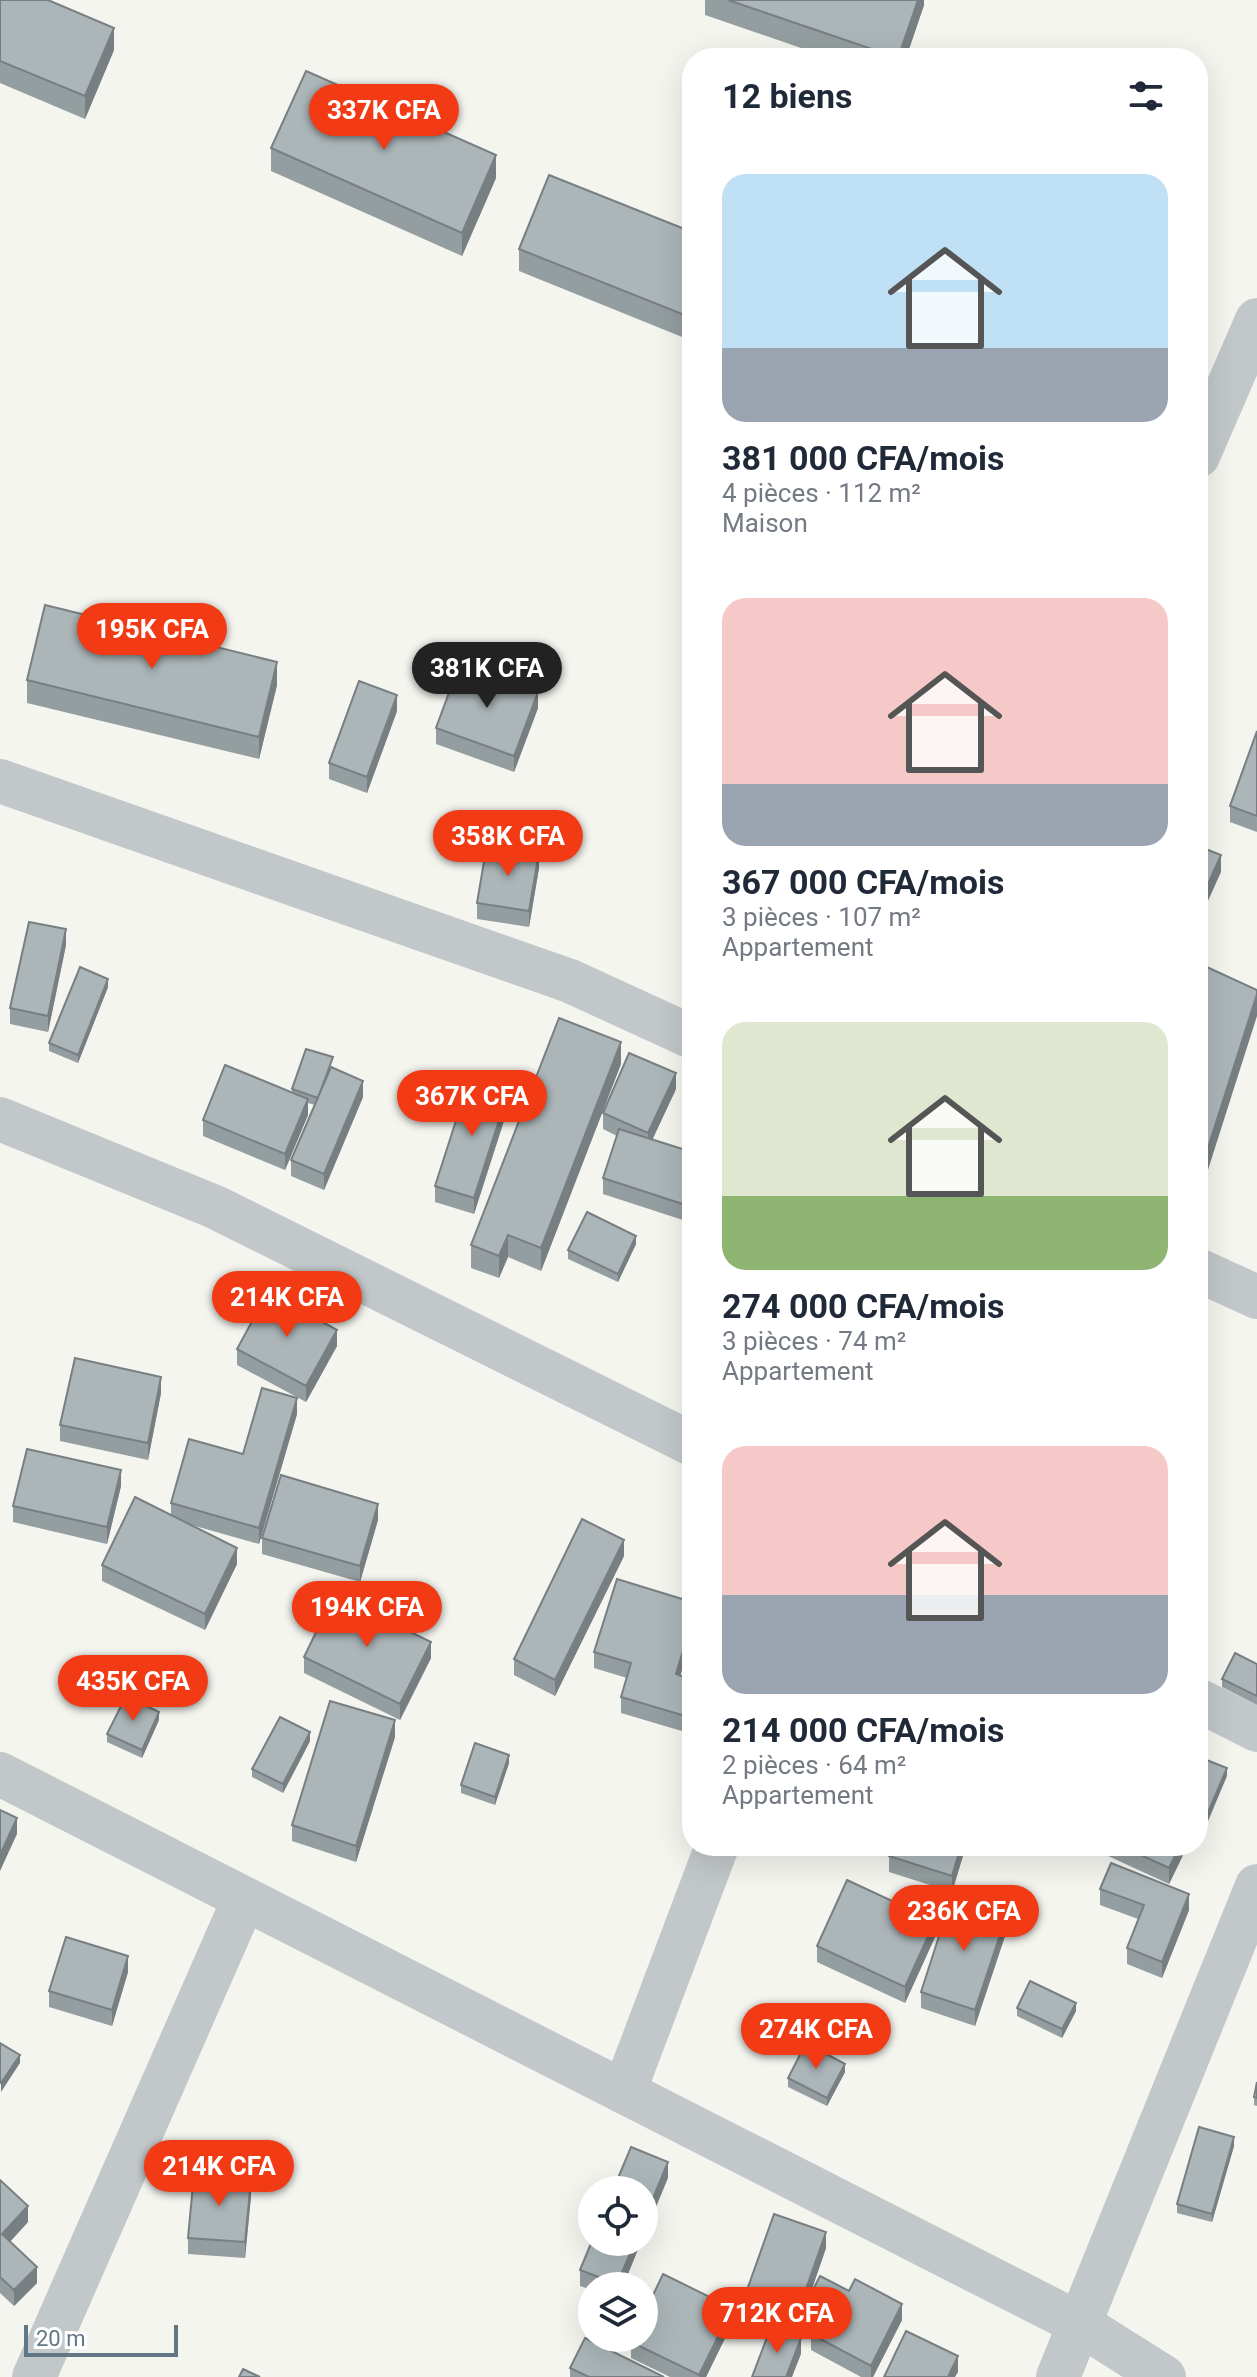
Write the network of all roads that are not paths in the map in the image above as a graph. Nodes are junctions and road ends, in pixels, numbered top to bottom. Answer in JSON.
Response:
{"nodes":[{"id":1,"x":1257,"y":320,"type":"edge"},
{"id":2,"x":1208,"y":433,"type":"edge"},
{"id":3,"x":0,"y":781,"type":"edge"},
{"id":4,"x":682,"y":1032,"type":"edge"},
{"id":5,"x":0,"y":1119,"type":"edge"},
{"id":6,"x":1208,"y":1275,"type":"edge"},
{"id":7,"x":1257,"y":1297,"type":"edge"},
{"id":8,"x":682,"y":1439,"type":"edge"},
{"id":9,"x":1208,"y":1705,"type":"edge"},
{"id":10,"x":1257,"y":1730,"type":"edge"},
{"id":11,"x":0,"y":1774,"type":"edge"},
{"id":12,"x":713,"y":1856,"type":"edge"},
{"id":13,"x":1257,"y":1886,"type":"edge"},
{"id":14,"x":244,"y":1899,"type":"junction"},
{"id":15,"x":624,"y":2092,"type":"junction"},
{"id":16,"x":1080,"y":2324,"type":"junction"},
{"id":17,"x":34,"y":2377,"type":"edge"},
{"id":18,"x":1058,"y":2377,"type":"edge"},
{"id":19,"x":1164,"y":2377,"type":"edge"}],
"edges":[{"from":1,"to":2,"type":"street"},
{"from":3,"to":4,"type":"street"},
{"from":5,"to":8,"type":"street"},
{"from":6,"to":7,"type":"street"},
{"from":9,"to":10,"type":"street"},
{"from":11,"to":14,"type":"street"},
{"from":12,"to":15,"type":"street"},
{"from":13,"to":16,"type":"street"},
{"from":14,"to":15,"type":"street"},
{"from":14,"to":17,"type":"street"},
{"from":15,"to":16,"type":"street"},
{"from":16,"to":18,"type":"street"},
{"from":16,"to":19,"type":"street"}]}
